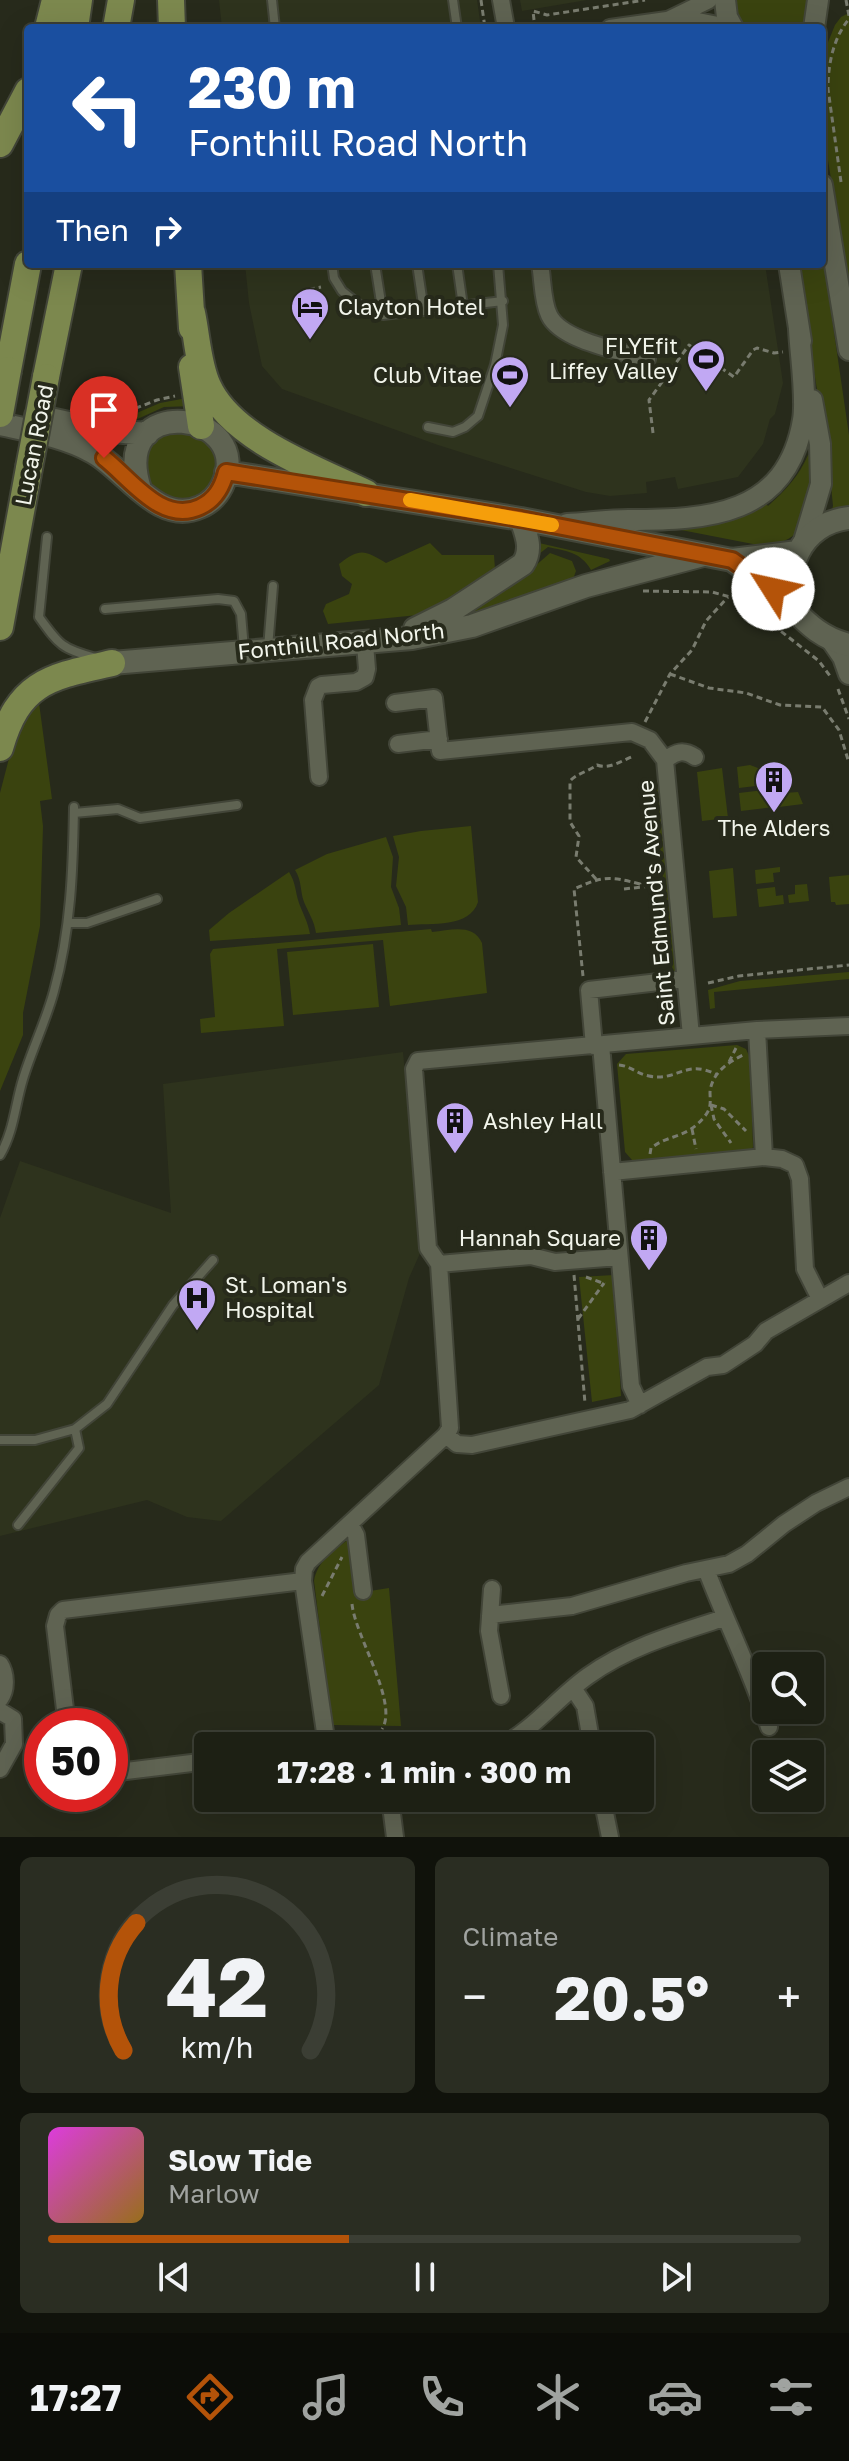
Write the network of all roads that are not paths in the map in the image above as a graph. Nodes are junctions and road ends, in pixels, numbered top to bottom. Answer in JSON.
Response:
{"nodes":[{"id":1,"x":55,"y":0,"type":"edge"},
{"id":2,"x":79,"y":0,"type":"edge"},
{"id":3,"x":121,"y":0,"type":"edge"},
{"id":4,"x":171,"y":0,"type":"edge"},
{"id":5,"x":272,"y":0,"type":"edge"},
{"id":6,"x":453,"y":0,"type":"edge"},
{"id":7,"x":501,"y":0,"type":"edge"},
{"id":8,"x":709,"y":0,"type":"edge"},
{"id":9,"x":725,"y":0,"type":"edge"},
{"id":10,"x":667,"y":20,"type":"junction"},
{"id":11,"x":49,"y":24,"type":"edge"},
{"id":12,"x":76,"y":24,"type":"edge"},
{"id":13,"x":117,"y":24,"type":"edge"},
{"id":14,"x":172,"y":24,"type":"edge"},
{"id":15,"x":275,"y":24,"type":"edge"},
{"id":16,"x":456,"y":24,"type":"edge"},
{"id":17,"x":505,"y":24,"type":"edge"},
{"id":18,"x":638,"y":24,"type":"edge"},
{"id":19,"x":713,"y":24,"type":"edge"},
{"id":20,"x":731,"y":24,"type":"edge"},
{"id":21,"x":24,"y":99,"type":"edge"},
{"id":22,"x":0,"y":144,"type":"edge"},
{"id":23,"x":826,"y":209,"type":"edge"},
{"id":24,"x":27,"y":268,"type":"edge"},
{"id":25,"x":68,"y":268,"type":"edge"},
{"id":26,"x":188,"y":268,"type":"edge"},
{"id":27,"x":333,"y":268,"type":"edge"},
{"id":28,"x":376,"y":268,"type":"edge"},
{"id":29,"x":418,"y":268,"type":"edge"},
{"id":30,"x":458,"y":268,"type":"edge"},
{"id":31,"x":499,"y":268,"type":"edge"},
{"id":32,"x":541,"y":268,"type":"edge"},
{"id":33,"x":790,"y":268,"type":"edge"},
{"id":34,"x":503,"y":301,"type":"junction"},
{"id":35,"x":463,"y":306,"type":"junction"},
{"id":36,"x":424,"y":311,"type":"junction"},
{"id":37,"x":192,"y":313,"type":"junction"},
{"id":38,"x":383,"y":315,"type":"junction"},
{"id":39,"x":799,"y":329,"type":"junction"},
{"id":40,"x":849,"y":350,"type":"edge"},
{"id":41,"x":647,"y":359,"type":"dead end"},
{"id":42,"x":0,"y":411,"type":"edge"},
{"id":43,"x":0,"y":424,"type":"edge"},
{"id":44,"x":201,"y":426,"type":"junction"},
{"id":45,"x":428,"y":427,"type":"dead end"},
{"id":46,"x":147,"y":434,"type":"junction"},
{"id":47,"x":226,"y":472,"type":"junction"},
{"id":48,"x":140,"y":489,"type":"junction"},
{"id":49,"x":366,"y":493,"type":"junction"},
{"id":50,"x":849,"y":518,"type":"edge"},
{"id":51,"x":521,"y":519,"type":"junction"},
{"id":52,"x":551,"y":525,"type":"junction"},
{"id":53,"x":47,"y":537,"type":"dead end"},
{"id":54,"x":801,"y":546,"type":"junction"},
{"id":55,"x":703,"y":555,"type":"junction"},
{"id":56,"x":732,"y":560,"type":"junction"},
{"id":57,"x":273,"y":586,"type":"dead end"},
{"id":58,"x":105,"y":609,"type":"dead end"},
{"id":59,"x":806,"y":622,"type":"junction"},
{"id":60,"x":0,"y":627,"type":"edge"},
{"id":61,"x":389,"y":641,"type":"junction"},
{"id":62,"x":840,"y":643,"type":"edge"},
{"id":63,"x":365,"y":644,"type":"junction"},
{"id":64,"x":268,"y":648,"type":"junction"},
{"id":65,"x":244,"y":651,"type":"junction"},
{"id":66,"x":112,"y":663,"type":"junction"},
{"id":67,"x":849,"y":674,"type":"edge"},
{"id":68,"x":395,"y":703,"type":"dead end"},
{"id":69,"x":439,"y":739,"type":"junction"},
{"id":70,"x":398,"y":744,"type":"dead end"},
{"id":71,"x":0,"y":748,"type":"edge"},
{"id":72,"x":695,"y":757,"type":"dead end"},
{"id":73,"x":665,"y":760,"type":"junction"},
{"id":74,"x":319,"y":777,"type":"dead end"},
{"id":75,"x":237,"y":805,"type":"dead end"},
{"id":76,"x":157,"y":899,"type":"dead end"},
{"id":77,"x":68,"y":923,"type":"junction"},
{"id":78,"x":685,"y":979,"type":"junction"},
{"id":79,"x":849,"y":1026,"type":"edge"},
{"id":80,"x":757,"y":1030,"type":"junction"},
{"id":81,"x":691,"y":1036,"type":"junction"},
{"id":82,"x":597,"y":1046,"type":"junction"},
{"id":83,"x":0,"y":1155,"type":"edge"},
{"id":84,"x":764,"y":1157,"type":"junction"},
{"id":85,"x":612,"y":1172,"type":"junction"},
{"id":86,"x":619,"y":1257,"type":"junction"},
{"id":87,"x":213,"y":1260,"type":"dead end"},
{"id":88,"x":439,"y":1264,"type":"junction"},
{"id":89,"x":849,"y":1283,"type":"edge"},
{"id":90,"x":820,"y":1299,"type":"junction"},
{"id":91,"x":640,"y":1405,"type":"junction"},
{"id":92,"x":75,"y":1429,"type":"junction"},
{"id":93,"x":446,"y":1435,"type":"junction"},
{"id":94,"x":0,"y":1440,"type":"edge"},
{"id":95,"x":849,"y":1487,"type":"edge"},
{"id":96,"x":350,"y":1524,"type":"junction"},
{"id":97,"x":18,"y":1525,"type":"dead end"},
{"id":98,"x":706,"y":1569,"type":"junction"},
{"id":99,"x":303,"y":1581,"type":"junction"},
{"id":100,"x":492,"y":1589,"type":"dead end"},
{"id":101,"x":357,"y":1597,"type":"road end"},
{"id":102,"x":490,"y":1615,"type":"junction"},
{"id":103,"x":724,"y":1618,"type":"junction"},
{"id":104,"x":0,"y":1664,"type":"edge"},
{"id":105,"x":573,"y":1688,"type":"junction"},
{"id":106,"x":501,"y":1696,"type":"dead end"},
{"id":107,"x":0,"y":1699,"type":"edge"},
{"id":108,"x":65,"y":1708,"type":"edge"},
{"id":109,"x":0,"y":1711,"type":"edge"},
{"id":110,"x":769,"y":1727,"type":"dead end"},
{"id":111,"x":325,"y":1732,"type":"edge"},
{"id":112,"x":522,"y":1732,"type":"edge"},
{"id":113,"x":590,"y":1732,"type":"edge"},
{"id":114,"x":194,"y":1763,"type":"edge"},
{"id":115,"x":0,"y":1769,"type":"edge"},
{"id":116,"x":128,"y":1771,"type":"edge"},
{"id":117,"x":392,"y":1812,"type":"edge"},
{"id":118,"x":605,"y":1812,"type":"edge"},
{"id":119,"x":395,"y":1837,"type":"edge"},
{"id":120,"x":610,"y":1837,"type":"edge"}],
"edges":[{"from":1,"to":11,"type":"highway"},
{"from":2,"to":12,"type":"highway"},
{"from":3,"to":13,"type":"highway"},
{"from":4,"to":14,"type":"highway"},
{"from":5,"to":15,"type":"lane"},
{"from":6,"to":16,"type":"lane"},
{"from":7,"to":17,"type":"street"},
{"from":8,"to":10,"type":"street"},
{"from":9,"to":20,"type":"street"},
{"from":10,"to":18,"type":"street"},
{"from":10,"to":19,"type":"street"},
{"from":21,"to":22,"type":"highway"},
{"from":23,"to":40,"type":"street"},
{"from":24,"to":42,"type":"highway","name":"Lucan Road","bridge":true},
{"from":25,"to":60,"type":"highway","name":"Lucan Road","bridge":true},
{"from":26,"to":37,"type":"highway"},
{"from":27,"to":38,"type":"lane"},
{"from":28,"to":38,"type":"lane"},
{"from":29,"to":36,"type":"lane"},
{"from":30,"to":35,"type":"lane"},
{"from":31,"to":34,"type":"lane"},
{"from":32,"to":41,"type":"street"},
{"from":33,"to":39,"type":"street"},
{"from":34,"to":35,"type":"lane"},
{"from":34,"to":45,"type":"lane"},
{"from":35,"to":36,"type":"lane"},
{"from":36,"to":38,"type":"lane"},
{"from":37,"to":44,"type":"highway"},
{"from":37,"to":49,"type":"highway"},
{"from":39,"to":52,"type":"street"},
{"from":39,"to":54,"type":"street"},
{"from":42,"to":46,"type":"main road"},
{"from":43,"to":48,"type":"main road"},
{"from":44,"to":46,"type":"main road"},
{"from":44,"to":47,"type":"main road"},
{"from":46,"to":48,"type":"main road"},
{"from":47,"to":48,"type":"main road"},
{"from":47,"to":49,"type":"main road","name":"Fonthill Road North"},
{"from":49,"to":51,"type":"main road","name":"Fonthill Road North"},
{"from":50,"to":54,"type":"main road","name":"Fonthill Road North"},
{"from":51,"to":52,"type":"main road","name":"Fonthill Road North"},
{"from":51,"to":61,"type":"main road"},
{"from":52,"to":55,"type":"main road","name":"Fonthill Road North"},
{"from":53,"to":66,"type":"lane"},
{"from":54,"to":56,"type":"main road","name":"Fonthill Road North"},
{"from":54,"to":59,"type":"main road"},
{"from":55,"to":56,"type":"main road","name":"Fonthill Road North"},
{"from":55,"to":61,"type":"main road","name":"Fonthill Road North"},
{"from":56,"to":59,"type":"main road","name":"Fonthill Road North"},
{"from":57,"to":64,"type":"lane"},
{"from":58,"to":65,"type":"lane"},
{"from":59,"to":62,"type":"main road","name":"Fonthill Road North"},
{"from":61,"to":63,"type":"main road","name":"Fonthill Road North"},
{"from":62,"to":67,"type":"street"},
{"from":63,"to":64,"type":"main road","name":"Fonthill Road North"},
{"from":63,"to":74,"type":"street"},
{"from":64,"to":65,"type":"main road","name":"Fonthill Road North"},
{"from":65,"to":66,"type":"main road","name":"Fonthill Road North"},
{"from":66,"to":71,"type":"highway"},
{"from":68,"to":69,"type":"street"},
{"from":69,"to":70,"type":"street"},
{"from":69,"to":73,"type":"street","name":"Saint Edmund's Avenue"},
{"from":72,"to":73,"type":"street"},
{"from":73,"to":78,"type":"street","name":"Saint Edmund's Avenue"},
{"from":75,"to":77,"type":"lane"},
{"from":76,"to":77,"type":"lane"},
{"from":77,"to":83,"type":"lane"},
{"from":78,"to":81,"type":"street","name":"Saint Edmund's Avenue"},
{"from":78,"to":82,"type":"street"},
{"from":79,"to":80,"type":"street"},
{"from":80,"to":81,"type":"street"},
{"from":80,"to":84,"type":"street"},
{"from":81,"to":82,"type":"street"},
{"from":82,"to":85,"type":"street"},
{"from":82,"to":88,"type":"street"},
{"from":84,"to":85,"type":"street"},
{"from":84,"to":90,"type":"street"},
{"from":85,"to":86,"type":"street"},
{"from":86,"to":88,"type":"street"},
{"from":86,"to":91,"type":"street"},
{"from":87,"to":92,"type":"lane"},
{"from":88,"to":93,"type":"street"},
{"from":89,"to":90,"type":"street"},
{"from":90,"to":91,"type":"street"},
{"from":91,"to":93,"type":"street"},
{"from":92,"to":94,"type":"lane"},
{"from":92,"to":97,"type":"lane"},
{"from":93,"to":96,"type":"street"},
{"from":95,"to":98,"type":"street"},
{"from":96,"to":99,"type":"street"},
{"from":96,"to":101,"type":"street"},
{"from":98,"to":102,"type":"street"},
{"from":98,"to":103,"type":"street"},
{"from":99,"to":108,"type":"street"},
{"from":99,"to":111,"type":"street"},
{"from":100,"to":102,"type":"street"},
{"from":102,"to":106,"type":"street"},
{"from":103,"to":105,"type":"street"},
{"from":103,"to":110,"type":"street"},
{"from":104,"to":107,"type":"street"},
{"from":105,"to":112,"type":"street"},
{"from":105,"to":113,"type":"street"},
{"from":109,"to":115,"type":"street"},
{"from":114,"to":116,"type":"street"},
{"from":117,"to":119,"type":"street"},
{"from":118,"to":120,"type":"street"}]}
